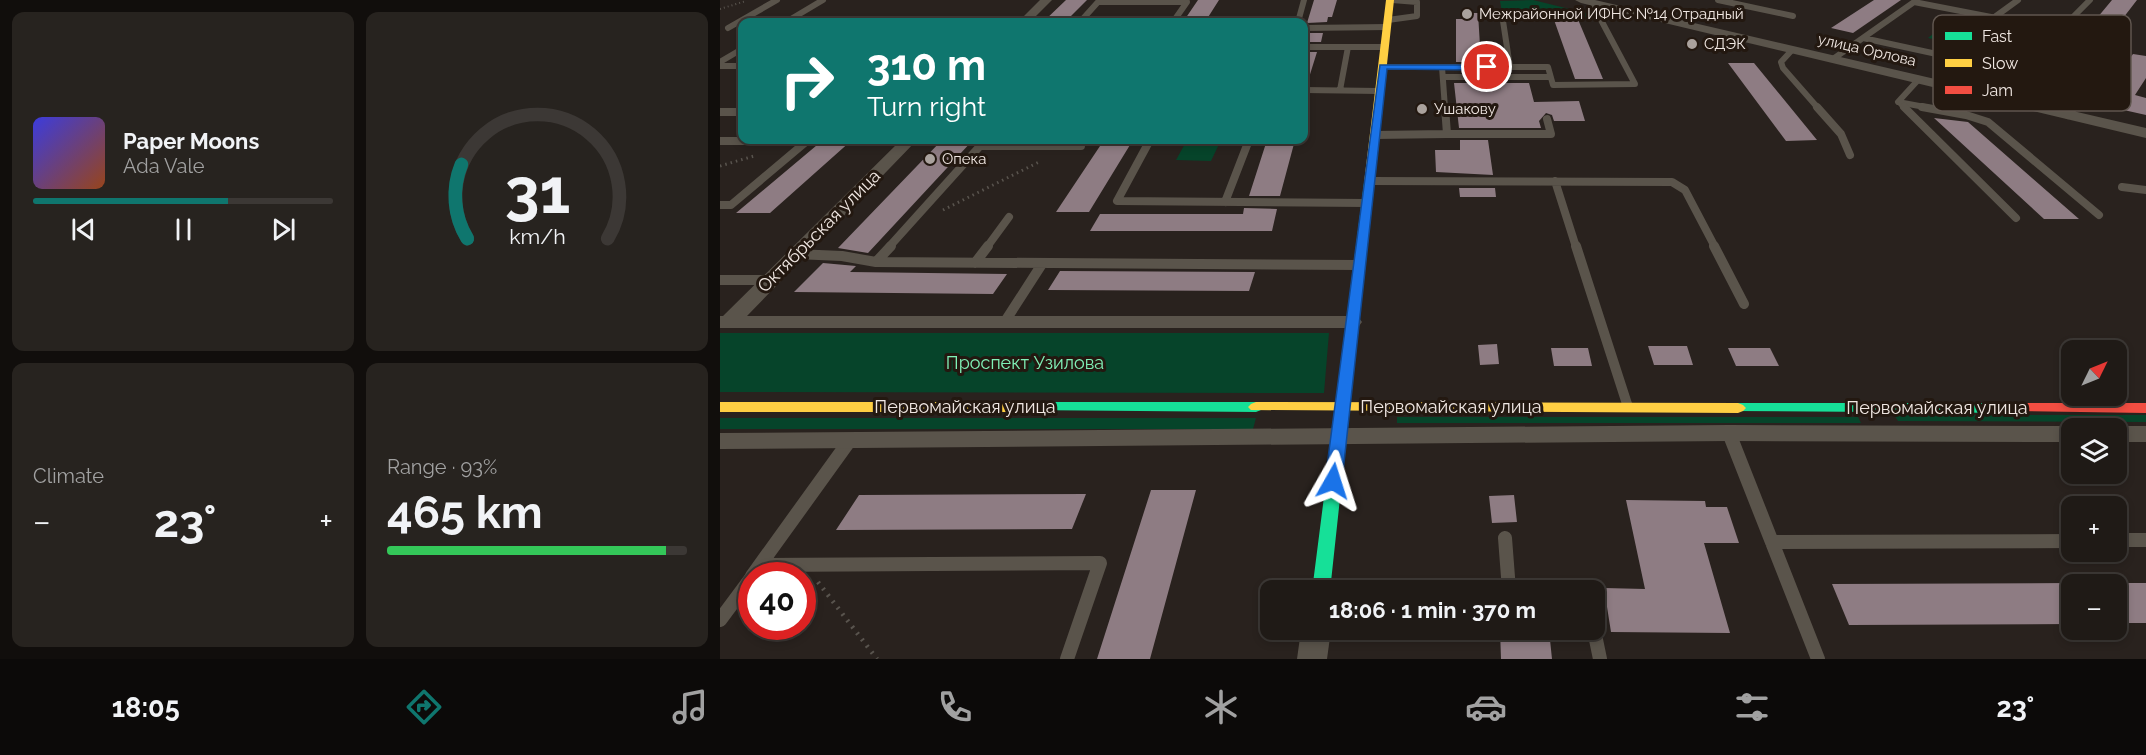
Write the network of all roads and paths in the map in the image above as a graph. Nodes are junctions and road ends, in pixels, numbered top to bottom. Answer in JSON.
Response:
{"nodes":[{"id":1,"x":750,"y":0,"type":"edge"},
{"id":2,"x":777,"y":0,"type":"edge"},
{"id":3,"x":823,"y":0,"type":"edge"},
{"id":4,"x":1046,"y":0,"type":"edge"},
{"id":5,"x":1304,"y":0,"type":"edge"},
{"id":6,"x":1391,"y":0,"type":"edge"},
{"id":7,"x":1718,"y":0,"type":"edge"},
{"id":8,"x":2018,"y":0,"type":"edge"},
{"id":9,"x":2090,"y":0,"type":"edge"},
{"id":10,"x":1587,"y":1,"type":"edge"},
{"id":11,"x":720,"y":9,"type":"edge"},
{"id":12,"x":1991,"y":15,"type":"edge"},
{"id":13,"x":1997,"y":15,"type":"edge"},
{"id":14,"x":2075,"y":15,"type":"edge"},
{"id":15,"x":1793,"y":16,"type":"dead end"},
{"id":16,"x":746,"y":18,"type":"edge"},
{"id":17,"x":793,"y":18,"type":"edge"},
{"id":18,"x":1028,"y":18,"type":"edge"},
{"id":19,"x":1084,"y":18,"type":"edge"},
{"id":20,"x":1176,"y":18,"type":"edge"},
{"id":21,"x":1299,"y":18,"type":"edge"},
{"id":22,"x":1503,"y":21,"type":"dead end"},
{"id":23,"x":738,"y":22,"type":"edge"},
{"id":24,"x":1388,"y":24,"type":"junction"},
{"id":25,"x":720,"y":28,"type":"edge"},
{"id":26,"x":728,"y":28,"type":"junction"},
{"id":27,"x":738,"y":28,"type":"edge"},
{"id":28,"x":1308,"y":28,"type":"edge"},
{"id":29,"x":1340,"y":28,"type":"junction"},
{"id":30,"x":1863,"y":38,"type":"junction"},
{"id":31,"x":1335,"y":46,"type":"junction"},
{"id":32,"x":1385,"y":46,"type":"junction"},
{"id":33,"x":1308,"y":47,"type":"edge"},
{"id":34,"x":1348,"y":47,"type":"junction"},
{"id":35,"x":1792,"y":50,"type":"junction"},
{"id":36,"x":738,"y":52,"type":"edge"},
{"id":37,"x":1933,"y":53,"type":"edge"},
{"id":38,"x":1833,"y":59,"type":"junction"},
{"id":39,"x":720,"y":64,"type":"edge"},
{"id":40,"x":738,"y":66,"type":"edge"},
{"id":41,"x":1383,"y":67,"type":"junction"},
{"id":42,"x":1442,"y":67,"type":"junction"},
{"id":43,"x":1510,"y":67,"type":"junction"},
{"id":44,"x":1550,"y":76,"type":"junction"},
{"id":45,"x":1443,"y":77,"type":"junction"},
{"id":46,"x":1918,"y":80,"type":"junction"},
{"id":47,"x":1933,"y":84,"type":"edge"},
{"id":48,"x":1308,"y":90,"type":"edge"},
{"id":49,"x":1340,"y":90,"type":"junction"},
{"id":50,"x":1379,"y":91,"type":"junction"},
{"id":51,"x":1898,"y":102,"type":"junction"},
{"id":52,"x":1933,"y":109,"type":"edge"},
{"id":53,"x":1945,"y":111,"type":"edge"},
{"id":54,"x":2051,"y":111,"type":"edge"},
{"id":55,"x":2071,"y":111,"type":"edge"},
{"id":56,"x":720,"y":112,"type":"edge"},
{"id":57,"x":738,"y":112,"type":"edge"},
{"id":58,"x":2068,"y":115,"type":"junction"},
{"id":59,"x":1547,"y":119,"type":"dead end"},
{"id":60,"x":2146,"y":133,"type":"edge"},
{"id":61,"x":1447,"y":134,"type":"junction"},
{"id":62,"x":1376,"y":135,"type":"junction"},
{"id":63,"x":720,"y":141,"type":"edge"},
{"id":64,"x":738,"y":141,"type":"edge"},
{"id":65,"x":803,"y":144,"type":"edge"},
{"id":66,"x":905,"y":144,"type":"edge"},
{"id":67,"x":1148,"y":144,"type":"edge"},
{"id":68,"x":1247,"y":144,"type":"edge"},
{"id":69,"x":1071,"y":146,"type":"junction"},
{"id":70,"x":1081,"y":146,"type":"dead end"},
{"id":71,"x":1850,"y":156,"type":"dead end"},
{"id":72,"x":1370,"y":181,"type":"junction"},
{"id":73,"x":1555,"y":181,"type":"junction"},
{"id":74,"x":2122,"y":187,"type":"dead end"},
{"id":75,"x":2146,"y":190,"type":"edge"},
{"id":76,"x":1225,"y":202,"type":"junction"},
{"id":77,"x":1366,"y":204,"type":"junction"},
{"id":78,"x":720,"y":205,"type":"edge"},
{"id":79,"x":2099,"y":215,"type":"dead end"},
{"id":80,"x":1009,"y":217,"type":"dead end"},
{"id":81,"x":2016,"y":218,"type":"dead end"},
{"id":82,"x":907,"y":228,"type":"junction"},
{"id":83,"x":795,"y":254,"type":"junction"},
{"id":84,"x":876,"y":262,"type":"junction"},
{"id":85,"x":975,"y":263,"type":"junction"},
{"id":86,"x":1042,"y":264,"type":"junction"},
{"id":87,"x":1359,"y":265,"type":"junction"},
{"id":88,"x":720,"y":280,"type":"edge"},
{"id":89,"x":770,"y":280,"type":"junction"},
{"id":90,"x":1744,"y":304,"type":"dead end"},
{"id":91,"x":724,"y":322,"type":"edge"},
{"id":92,"x":1352,"y":322,"type":"junction"},
{"id":93,"x":1004,"y":323,"type":"junction"},
{"id":94,"x":720,"y":407,"type":"edge"},
{"id":95,"x":1342,"y":407,"type":"junction"},
{"id":96,"x":1628,"y":407,"type":"junction"},
{"id":97,"x":1859,"y":408,"type":"junction"},
{"id":98,"x":2146,"y":408,"type":"edge"},
{"id":99,"x":1729,"y":433,"type":"junction"},
{"id":100,"x":1874,"y":434,"type":"junction"},
{"id":101,"x":2061,"y":434,"type":"edge"},
{"id":102,"x":2127,"y":434,"type":"edge"},
{"id":103,"x":2146,"y":434,"type":"edge"},
{"id":104,"x":1338,"y":437,"type":"junction"},
{"id":105,"x":849,"y":440,"type":"junction"},
{"id":106,"x":720,"y":441,"type":"edge"},
{"id":107,"x":1506,"y":538,"type":"dead end"},
{"id":108,"x":2127,"y":540,"type":"edge"},
{"id":109,"x":2146,"y":540,"type":"edge"},
{"id":110,"x":2061,"y":541,"type":"edge"},
{"id":111,"x":1772,"y":542,"type":"junction"},
{"id":112,"x":763,"y":562,"type":"edge"},
{"id":113,"x":816,"y":565,"type":"edge"},
{"id":114,"x":816,"y":579,"type":"edge"},
{"id":115,"x":1322,"y":580,"type":"edge"},
{"id":116,"x":1508,"y":580,"type":"edge"},
{"id":117,"x":738,"y":596,"type":"edge"},
{"id":118,"x":720,"y":620,"type":"edge"},
{"id":119,"x":1315,"y":640,"type":"edge"},
{"id":120,"x":1596,"y":640,"type":"edge"},
{"id":121,"x":878,"y":659,"type":"edge"},
{"id":122,"x":1067,"y":659,"type":"edge"},
{"id":123,"x":1312,"y":659,"type":"edge"},
{"id":124,"x":1600,"y":659,"type":"edge"},
{"id":125,"x":1818,"y":659,"type":"edge"}],
"edges":[{"from":1,"to":11,"type":"path"},
{"from":2,"to":16,"type":"lane"},
{"from":3,"to":17,"type":"lane"},
{"from":4,"to":18,"type":"street"},
{"from":5,"to":21,"type":"lane"},
{"from":6,"to":24,"type":"street"},
{"from":6,"to":24,"type":"lane"},
{"from":7,"to":15,"type":"lane"},
{"from":8,"to":13,"type":"lane"},
{"from":9,"to":14,"type":"lane"},
{"from":10,"to":35,"type":"street","name":"улица Орлова"},
{"from":10,"to":44,"type":"lane"},
{"from":12,"to":30,"type":"lane"},
{"from":19,"to":20,"type":"lane"},
{"from":22,"to":43,"type":"lane"},
{"from":23,"to":26,"type":"lane"},
{"from":24,"to":29,"type":"lane"},
{"from":24,"to":32,"type":"street"},
{"from":25,"to":26,"type":"lane"},
{"from":26,"to":27,"type":"lane"},
{"from":28,"to":29,"type":"lane"},
{"from":29,"to":31,"type":"lane"},
{"from":30,"to":37,"type":"lane"},
{"from":30,"to":38,"type":"lane"},
{"from":31,"to":33,"type":"lane"},
{"from":31,"to":34,"type":"lane"},
{"from":32,"to":34,"type":"lane"},
{"from":32,"to":41,"type":"street"},
{"from":34,"to":49,"type":"lane"},
{"from":35,"to":38,"type":"street","name":"улица Орлова"},
{"from":35,"to":71,"type":"lane"},
{"from":36,"to":39,"type":"lane"},
{"from":38,"to":46,"type":"street","name":"улица Орлова"},
{"from":39,"to":40,"type":"lane"},
{"from":41,"to":42,"type":"lane"},
{"from":41,"to":50,"type":"street"},
{"from":42,"to":43,"type":"lane"},
{"from":42,"to":45,"type":"lane"},
{"from":43,"to":44,"type":"lane"},
{"from":44,"to":45,"type":"lane"},
{"from":45,"to":61,"type":"lane"},
{"from":46,"to":47,"type":"street","name":"улица Орлова"},
{"from":46,"to":51,"type":"lane"},
{"from":48,"to":49,"type":"lane"},
{"from":49,"to":50,"type":"lane"},
{"from":50,"to":62,"type":"street"},
{"from":51,"to":52,"type":"lane"},
{"from":51,"to":81,"type":"lane"},
{"from":53,"to":79,"type":"lane"},
{"from":54,"to":58,"type":"street","name":"улица Орлова"},
{"from":55,"to":58,"type":"lane"},
{"from":56,"to":57,"type":"lane"},
{"from":58,"to":60,"type":"street","name":"улица Орлова"},
{"from":59,"to":61,"type":"lane"},
{"from":61,"to":62,"type":"lane"},
{"from":62,"to":72,"type":"street"},
{"from":63,"to":64,"type":"lane"},
{"from":65,"to":78,"type":"lane"},
{"from":66,"to":83,"type":"street","name":"Октябрьская улица"},
{"from":67,"to":76,"type":"lane"},
{"from":68,"to":76,"type":"lane"},
{"from":69,"to":70,"type":"lane"},
{"from":69,"to":82,"type":"path"},
{"from":69,"to":82,"type":"lane"},
{"from":72,"to":73,"type":"lane"},
{"from":72,"to":77,"type":"street"},
{"from":73,"to":90,"type":"lane"},
{"from":73,"to":96,"type":"lane"},
{"from":74,"to":75,"type":"lane"},
{"from":76,"to":77,"type":"lane"},
{"from":77,"to":87,"type":"street"},
{"from":80,"to":85,"type":"lane"},
{"from":82,"to":84,"type":"lane"},
{"from":83,"to":84,"type":"lane"},
{"from":83,"to":89,"type":"street","name":"Октябрьская улица"},
{"from":84,"to":85,"type":"lane"},
{"from":85,"to":86,"type":"lane"},
{"from":86,"to":87,"type":"lane"},
{"from":86,"to":93,"type":"lane"},
{"from":87,"to":92,"type":"street"},
{"from":88,"to":89,"type":"lane"},
{"from":89,"to":91,"type":"street","name":"Октябрьская улица"},
{"from":91,"to":93,"type":"street"},
{"from":92,"to":93,"type":"street"},
{"from":92,"to":95,"type":"street"},
{"from":94,"to":95,"type":"street","name":"Первомайская улица"},
{"from":95,"to":96,"type":"street","name":"Первомайская улица"},
{"from":95,"to":104,"type":"street"},
{"from":96,"to":97,"type":"street","name":"Первомайская улица"},
{"from":97,"to":98,"type":"street","name":"Первомайская улица"},
{"from":97,"to":100,"type":"street"},
{"from":99,"to":100,"type":"street","name":"Первомайская улица"},
{"from":99,"to":104,"type":"street","name":"Первомайская улица"},
{"from":99,"to":111,"type":"lane"},
{"from":100,"to":101,"type":"street","name":"Первомайская улица"},
{"from":102,"to":103,"type":"street"},
{"from":104,"to":105,"type":"street","name":"Первомайская улица"},
{"from":104,"to":115,"type":"street"},
{"from":105,"to":106,"type":"street","name":"Первомайская улица"},
{"from":105,"to":112,"type":"lane"},
{"from":107,"to":116,"type":"lane"},
{"from":108,"to":109,"type":"lane"},
{"from":110,"to":111,"type":"lane"},
{"from":111,"to":125,"type":"lane"},
{"from":113,"to":122,"type":"lane"},
{"from":114,"to":121,"type":"path"},
{"from":117,"to":118,"type":"lane"},
{"from":119,"to":123,"type":"street"},
{"from":120,"to":124,"type":"lane"}]}
